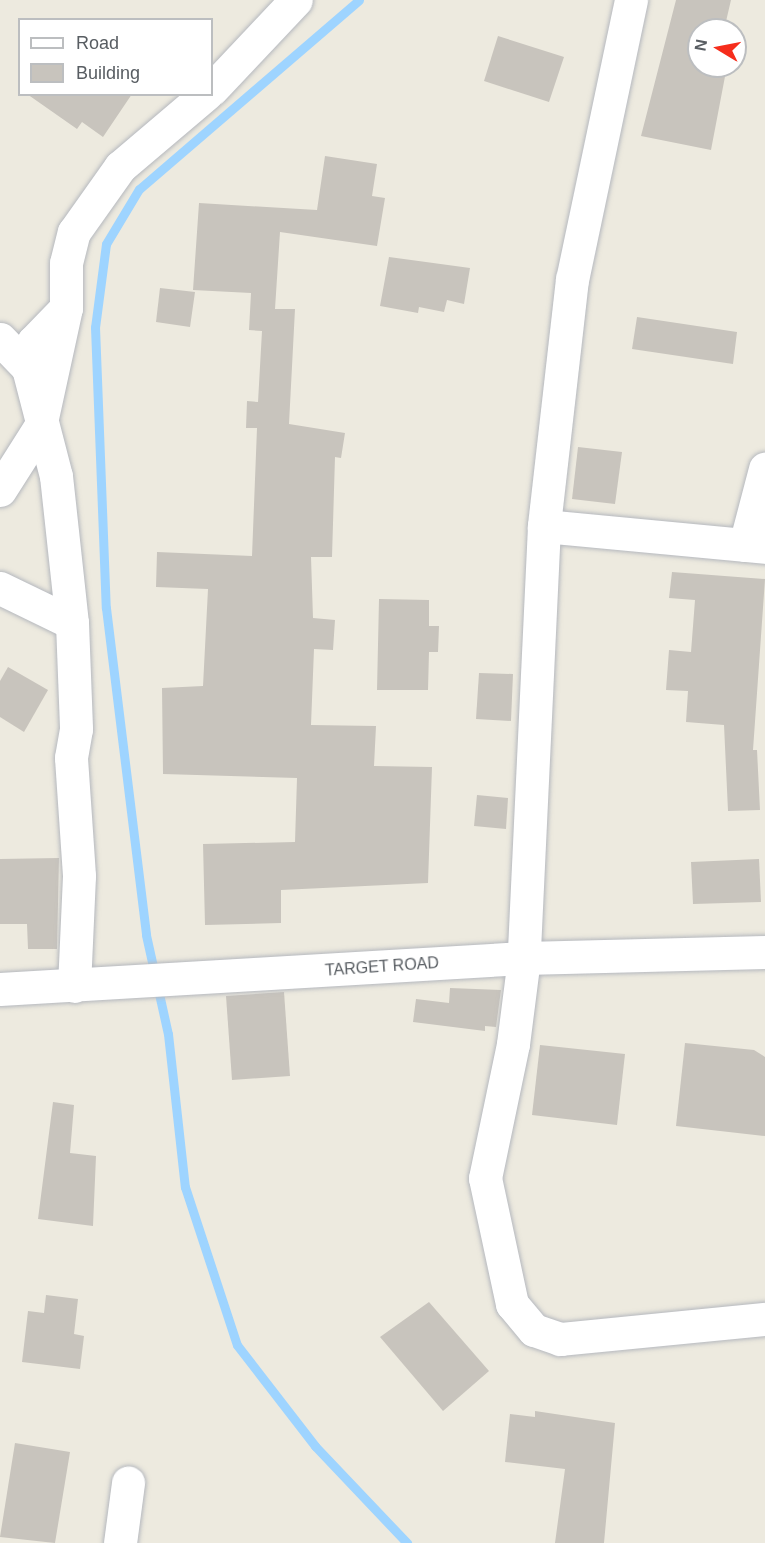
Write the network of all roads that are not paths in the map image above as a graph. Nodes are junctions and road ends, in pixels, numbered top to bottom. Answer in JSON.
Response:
{"nodes":[{"id":1,"x":296,"y":0,"type":"edge"},
{"id":2,"x":631,"y":0,"type":"edge"},
{"id":3,"x":213,"y":88,"type":"edge"},
{"id":4,"x":204,"y":96,"type":"edge"},
{"id":5,"x":66,"y":308,"type":"junction"},
{"id":6,"x":0,"y":339,"type":"edge"},
{"id":7,"x":28,"y":368,"type":"junction"},
{"id":8,"x":40,"y":427,"type":"junction"},
{"id":9,"x":765,"y":469,"type":"edge"},
{"id":10,"x":0,"y":489,"type":"edge"},
{"id":11,"x":544,"y":526,"type":"junction"},
{"id":12,"x":755,"y":546,"type":"edge"},
{"id":13,"x":0,"y":588,"type":"edge"},
{"id":14,"x":72,"y":623,"type":"junction"},
{"id":15,"x":765,"y":952,"type":"edge"},
{"id":16,"x":524,"y":958,"type":"junction"},
{"id":17,"x":84,"y":985,"type":"junction"},
{"id":18,"x":0,"y":989,"type":"edge"},
{"id":19,"x":765,"y":1319,"type":"edge"},
{"id":20,"x":128,"y":1483,"type":"dead end"},
{"id":21,"x":120,"y":1543,"type":"edge"}],
"edges":[{"from":1,"to":3,"type":"street"},
{"from":2,"to":11,"type":"street"},
{"from":4,"to":5,"type":"street"},
{"from":5,"to":7,"type":"street"},
{"from":5,"to":8,"type":"street"},
{"from":6,"to":7,"type":"street"},
{"from":7,"to":8,"type":"street"},
{"from":8,"to":10,"type":"street"},
{"from":8,"to":14,"type":"street"},
{"from":9,"to":12,"type":"street"},
{"from":11,"to":12,"type":"street"},
{"from":11,"to":16,"type":"street"},
{"from":13,"to":14,"type":"street"},
{"from":14,"to":17,"type":"street"},
{"from":15,"to":16,"type":"street","name":"TARGET ROAD"},
{"from":16,"to":17,"type":"street","name":"TARGET ROAD"},
{"from":16,"to":19,"type":"street"},
{"from":17,"to":18,"type":"street","name":"TARGET ROAD"},
{"from":20,"to":21,"type":"street"}]}
